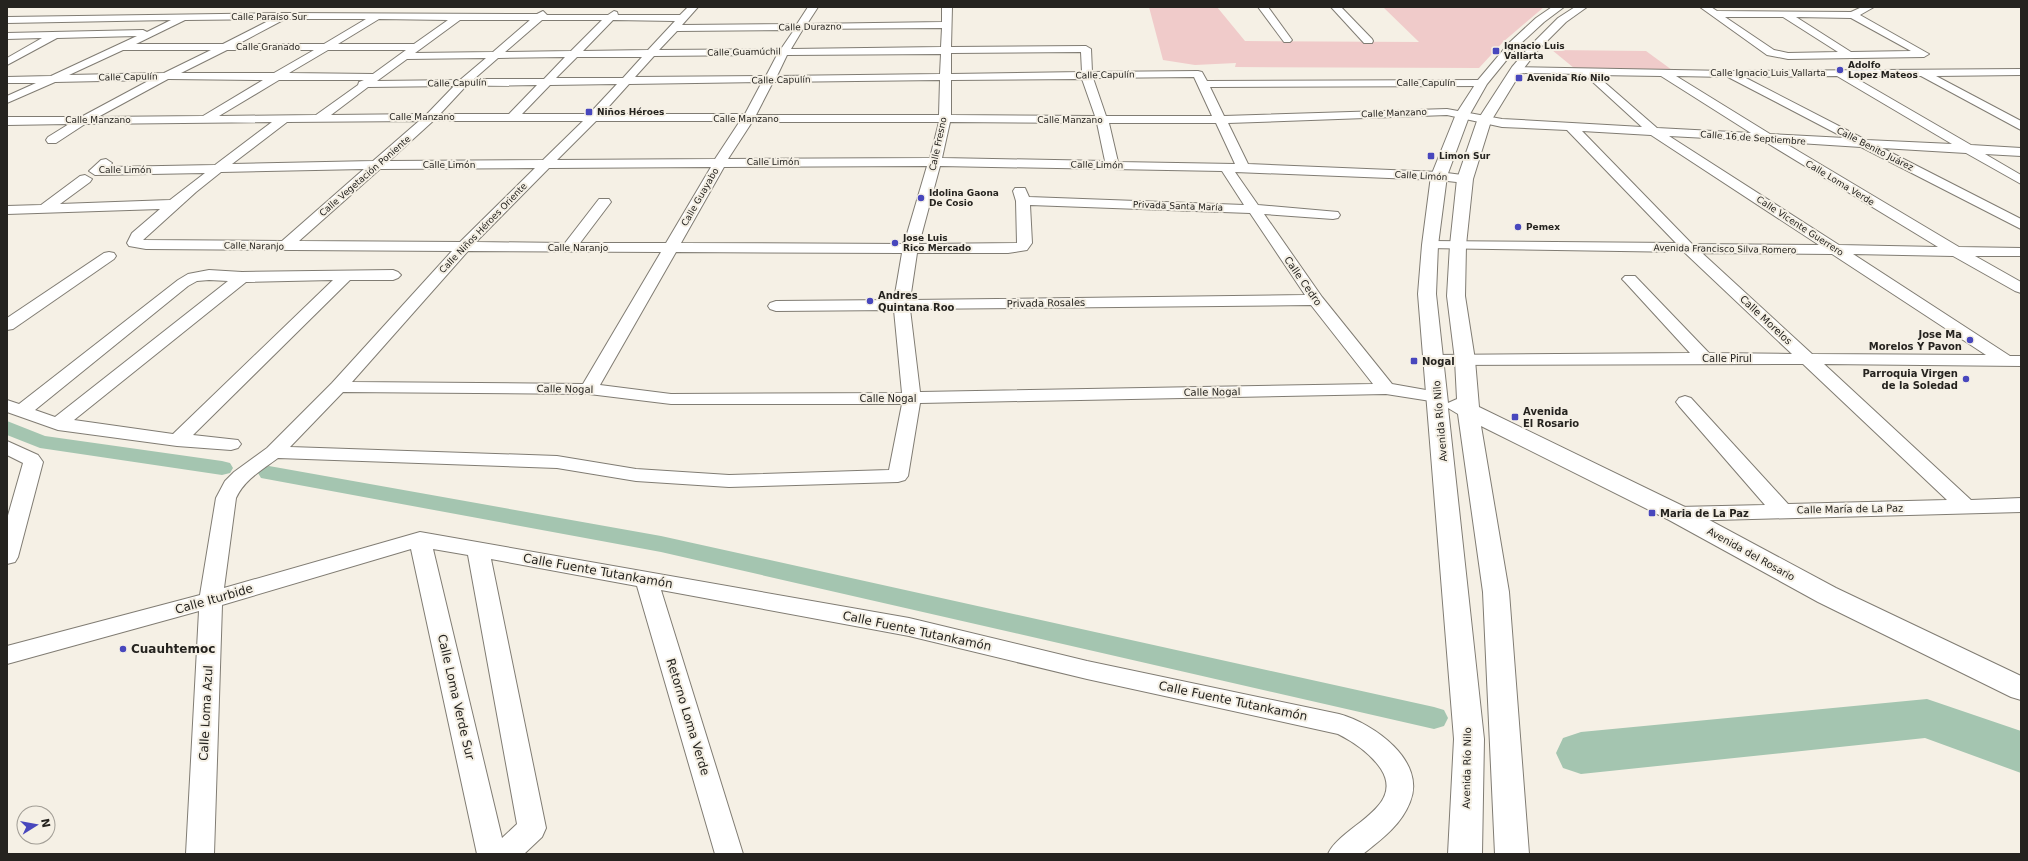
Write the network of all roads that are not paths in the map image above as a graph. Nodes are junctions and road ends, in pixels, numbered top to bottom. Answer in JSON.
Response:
{"nodes":[{"id":1,"x":208,"y":7,"type":"edge"},
{"id":2,"x":302,"y":7,"type":"edge"},
{"id":3,"x":393,"y":7,"type":"edge"},
{"id":4,"x":471,"y":7,"type":"edge"},
{"id":5,"x":551,"y":7,"type":"edge"},
{"id":6,"x":620,"y":7,"type":"edge"},
{"id":7,"x":693,"y":7,"type":"edge"},
{"id":8,"x":813,"y":7,"type":"edge"},
{"id":9,"x":947,"y":7,"type":"edge"},
{"id":10,"x":1263,"y":7,"type":"edge"},
{"id":11,"x":1336,"y":7,"type":"edge"},
{"id":12,"x":1582,"y":7,"type":"edge"},
{"id":13,"x":1705,"y":7,"type":"edge"},
{"id":14,"x":1869,"y":7,"type":"edge"},
{"id":15,"x":97,"y":10,"type":"dead end"},
{"id":16,"x":1715,"y":10,"type":"edge"},
{"id":17,"x":1560,"y":13,"type":"edge"},
{"id":18,"x":1786,"y":14,"type":"junction"},
{"id":19,"x":1853,"y":15,"type":"junction"},
{"id":20,"x":283,"y":16,"type":"junction"},
{"id":21,"x":186,"y":17,"type":"junction"},
{"id":22,"x":376,"y":17,"type":"junction"},
{"id":23,"x":457,"y":17,"type":"junction"},
{"id":24,"x":535,"y":18,"type":"junction"},
{"id":25,"x":609,"y":18,"type":"junction"},
{"id":26,"x":81,"y":19,"type":"junction"},
{"id":27,"x":7,"y":20,"type":"edge"},
{"id":28,"x":679,"y":23,"type":"junction"},
{"id":29,"x":946,"y":26,"type":"junction"},
{"id":30,"x":800,"y":27,"type":"junction"},
{"id":31,"x":151,"y":33,"type":"junction"},
{"id":32,"x":56,"y":35,"type":"junction"},
{"id":33,"x":7,"y":36,"type":"edge"},
{"id":34,"x":1287,"y":40,"type":"dead end"},
{"id":35,"x":1368,"y":41,"type":"dead end"},
{"id":36,"x":122,"y":47,"type":"junction"},
{"id":37,"x":229,"y":47,"type":"junction"},
{"id":38,"x":325,"y":47,"type":"junction"},
{"id":39,"x":415,"y":47,"type":"junction"},
{"id":40,"x":947,"y":50,"type":"junction"},
{"id":41,"x":784,"y":52,"type":"junction"},
{"id":42,"x":651,"y":53,"type":"junction"},
{"id":43,"x":573,"y":54,"type":"junction"},
{"id":44,"x":496,"y":55,"type":"junction"},
{"id":45,"x":1849,"y":55,"type":"junction"},
{"id":46,"x":403,"y":56,"type":"junction"},
{"id":47,"x":7,"y":62,"type":"edge"},
{"id":48,"x":1516,"y":70,"type":"junction"},
{"id":49,"x":1586,"y":71,"type":"junction"},
{"id":50,"x":1662,"y":72,"type":"junction"},
{"id":51,"x":2006,"y":72,"type":"junction"},
{"id":52,"x":2021,"y":72,"type":"edge"},
{"id":53,"x":1838,"y":73,"type":"junction"},
{"id":54,"x":1923,"y":73,"type":"junction"},
{"id":55,"x":1198,"y":74,"type":"junction"},
{"id":56,"x":1728,"y":74,"type":"junction"},
{"id":57,"x":169,"y":76,"type":"junction"},
{"id":58,"x":1087,"y":76,"type":"junction"},
{"id":59,"x":278,"y":77,"type":"junction"},
{"id":60,"x":373,"y":77,"type":"junction"},
{"id":61,"x":945,"y":78,"type":"junction"},
{"id":62,"x":51,"y":79,"type":"junction"},
{"id":63,"x":2021,"y":79,"type":"edge"},
{"id":64,"x":7,"y":80,"type":"edge"},
{"id":65,"x":768,"y":80,"type":"junction"},
{"id":66,"x":625,"y":81,"type":"junction"},
{"id":67,"x":544,"y":82,"type":"junction"},
{"id":68,"x":463,"y":83,"type":"junction"},
{"id":69,"x":1482,"y":83,"type":"junction"},
{"id":70,"x":363,"y":84,"type":"junction"},
{"id":71,"x":7,"y":100,"type":"edge"},
{"id":72,"x":1463,"y":114,"type":"junction"},
{"id":73,"x":431,"y":117,"type":"junction"},
{"id":74,"x":512,"y":117,"type":"junction"},
{"id":75,"x":285,"y":118,"type":"junction"},
{"id":76,"x":319,"y":118,"type":"junction"},
{"id":77,"x":592,"y":118,"type":"junction"},
{"id":78,"x":206,"y":119,"type":"junction"},
{"id":79,"x":748,"y":119,"type":"junction"},
{"id":80,"x":82,"y":120,"type":"junction"},
{"id":81,"x":945,"y":120,"type":"junction"},
{"id":82,"x":1102,"y":120,"type":"junction"},
{"id":83,"x":1222,"y":120,"type":"junction"},
{"id":84,"x":7,"y":121,"type":"edge"},
{"id":85,"x":1484,"y":121,"type":"junction"},
{"id":86,"x":2021,"y":126,"type":"edge"},
{"id":87,"x":1571,"y":127,"type":"junction"},
{"id":88,"x":1653,"y":131,"type":"junction"},
{"id":89,"x":1766,"y":139,"type":"junction"},
{"id":90,"x":52,"y":140,"type":"dead end"},
{"id":91,"x":1865,"y":144,"type":"junction"},
{"id":92,"x":1966,"y":149,"type":"junction"},
{"id":93,"x":2021,"y":152,"type":"edge"},
{"id":94,"x":720,"y":162,"type":"junction"},
{"id":95,"x":935,"y":162,"type":"junction"},
{"id":96,"x":106,"y":163,"type":"dead end"},
{"id":97,"x":544,"y":164,"type":"junction"},
{"id":98,"x":377,"y":165,"type":"junction"},
{"id":99,"x":1112,"y":165,"type":"junction"},
{"id":100,"x":220,"y":168,"type":"junction"},
{"id":101,"x":1226,"y":168,"type":"junction"},
{"id":102,"x":1243,"y":168,"type":"junction"},
{"id":103,"x":1439,"y":176,"type":"junction"},
{"id":104,"x":86,"y":179,"type":"dead end"},
{"id":105,"x":1465,"y":179,"type":"junction"},
{"id":106,"x":2021,"y":180,"type":"edge"},
{"id":107,"x":191,"y":189,"type":"junction"},
{"id":108,"x":604,"y":202,"type":"dead end"},
{"id":109,"x":174,"y":204,"type":"junction"},
{"id":110,"x":151,"y":205,"type":"junction"},
{"id":111,"x":44,"y":209,"type":"junction"},
{"id":112,"x":1254,"y":209,"type":"junction"},
{"id":113,"x":7,"y":210,"type":"edge"},
{"id":114,"x":1333,"y":215,"type":"dead end"},
{"id":115,"x":2021,"y":225,"type":"edge"},
{"id":116,"x":1430,"y":245,"type":"junction"},
{"id":117,"x":1458,"y":245,"type":"junction"},
{"id":118,"x":284,"y":247,"type":"junction"},
{"id":119,"x":463,"y":247,"type":"junction"},
{"id":120,"x":1022,"y":247,"type":"joint"},
{"id":121,"x":568,"y":248,"type":"junction"},
{"id":122,"x":670,"y":248,"type":"junction"},
{"id":123,"x":1688,"y":248,"type":"junction"},
{"id":124,"x":910,"y":249,"type":"junction"},
{"id":125,"x":1839,"y":250,"type":"junction"},
{"id":126,"x":1957,"y":252,"type":"junction"},
{"id":127,"x":2021,"y":252,"type":"edge"},
{"id":128,"x":109,"y":256,"type":"dead end"},
{"id":129,"x":346,"y":275,"type":"junction"},
{"id":130,"x":393,"y":275,"type":"dead end"},
{"id":131,"x":242,"y":277,"type":"junction"},
{"id":132,"x":1630,"y":279,"type":"dead end"},
{"id":133,"x":2021,"y":288,"type":"edge"},
{"id":134,"x":1316,"y":300,"type":"junction"},
{"id":135,"x":902,"y":304,"type":"junction"},
{"id":136,"x":776,"y":306,"type":"dead end"},
{"id":137,"x":7,"y":325,"type":"edge"},
{"id":138,"x":1704,"y":358,"type":"junction"},
{"id":139,"x":1807,"y":358,"type":"junction"},
{"id":140,"x":1434,"y":360,"type":"junction"},
{"id":141,"x":1465,"y":360,"type":"junction"},
{"id":142,"x":2014,"y":361,"type":"edge"},
{"id":143,"x":2021,"y":370,"type":"edge"},
{"id":144,"x":338,"y":387,"type":"junction"},
{"id":145,"x":589,"y":389,"type":"junction"},
{"id":146,"x":1386,"y":389,"type":"junction"},
{"id":147,"x":1437,"y":397,"type":"junction"},
{"id":148,"x":912,"y":398,"type":"junction"},
{"id":149,"x":1685,"y":402,"type":"dead end"},
{"id":150,"x":14,"y":409,"type":"edge"},
{"id":151,"x":1468,"y":409,"type":"junction"},
{"id":152,"x":58,"y":424,"type":"junction"},
{"id":153,"x":177,"y":440,"type":"junction"},
{"id":154,"x":231,"y":444,"type":"dead end"},
{"id":155,"x":7,"y":447,"type":"edge"},
{"id":156,"x":274,"y":452,"type":"junction"},
{"id":157,"x":2021,"y":504,"type":"edge"},
{"id":158,"x":1967,"y":507,"type":"junction"},
{"id":159,"x":1782,"y":511,"type":"junction"},
{"id":160,"x":1678,"y":514,"type":"junction"},
{"id":161,"x":420,"y":539,"type":"junction"},
{"id":162,"x":478,"y":550,"type":"junction"},
{"id":163,"x":7,"y":557,"type":"edge"},
{"id":164,"x":646,"y":579,"type":"junction"},
{"id":165,"x":212,"y":600,"type":"junction"},
{"id":166,"x":7,"y":655,"type":"edge"},
{"id":167,"x":2021,"y":689,"type":"edge"},
{"id":168,"x":200,"y":854,"type":"edge"},
{"id":169,"x":491,"y":854,"type":"edge"},
{"id":170,"x":504,"y":854,"type":"edge"},
{"id":171,"x":729,"y":854,"type":"edge"},
{"id":172,"x":1342,"y":854,"type":"edge"},
{"id":173,"x":1465,"y":854,"type":"edge"},
{"id":174,"x":1512,"y":854,"type":"edge"}],
"edges":[{"from":1,"to":21,"type":"street"},
{"from":2,"to":20,"type":"street"},
{"from":3,"to":22,"type":"street"},
{"from":4,"to":23,"type":"street"},
{"from":5,"to":24,"type":"street","name":"Calle Vegetación Poniente"},
{"from":6,"to":25,"type":"street"},
{"from":7,"to":28,"type":"street","name":"Calle Niños Héroes Oriente"},
{"from":8,"to":30,"type":"street","name":"Calle Guayabo"},
{"from":9,"to":29,"type":"street","name":"Calle Fresno"},
{"from":10,"to":34,"type":"street"},
{"from":11,"to":35,"type":"street"},
{"from":12,"to":17,"type":"main road"},
{"from":13,"to":16,"type":"street"},
{"from":14,"to":19,"type":"street"},
{"from":15,"to":26,"type":"street"},
{"from":16,"to":18,"type":"street"},
{"from":16,"to":45,"type":"street"},
{"from":17,"to":48,"type":"main road"},
{"from":17,"to":69,"type":"main road","name":"Avenida Río Nilo"},
{"from":18,"to":19,"type":"street"},
{"from":18,"to":45,"type":"street"},
{"from":19,"to":45,"type":"street"},
{"from":20,"to":21,"type":"street","name":"Calle Paraíso Sur"},
{"from":20,"to":22,"type":"street","name":"Calle Paraíso Sur"},
{"from":20,"to":37,"type":"street"},
{"from":21,"to":26,"type":"street","name":"Calle Paraíso Sur"},
{"from":21,"to":31,"type":"street"},
{"from":22,"to":23,"type":"street","name":"Calle Paraíso Sur"},
{"from":22,"to":38,"type":"street"},
{"from":23,"to":24,"type":"street","name":"Calle Paraíso Sur"},
{"from":23,"to":39,"type":"street"},
{"from":24,"to":25,"type":"street","name":"Calle Paraíso Sur"},
{"from":24,"to":44,"type":"street","name":"Calle Vegetación Poniente"},
{"from":25,"to":28,"type":"street","name":"Calle Durazno"},
{"from":25,"to":43,"type":"street"},
{"from":26,"to":27,"type":"street","name":"Calle Paraíso Sur"},
{"from":26,"to":32,"type":"street"},
{"from":28,"to":30,"type":"street","name":"Calle Durazno"},
{"from":28,"to":42,"type":"street","name":"Calle Niños Héroes Oriente"},
{"from":29,"to":30,"type":"street","name":"Calle Durazno"},
{"from":29,"to":40,"type":"street","name":"Calle Fresno"},
{"from":30,"to":41,"type":"street","name":"Calle Guayabo"},
{"from":31,"to":32,"type":"street"},
{"from":31,"to":36,"type":"street"},
{"from":32,"to":33,"type":"street"},
{"from":32,"to":47,"type":"street"},
{"from":36,"to":37,"type":"street","name":"Calle Granado"},
{"from":36,"to":62,"type":"street"},
{"from":37,"to":38,"type":"street","name":"Calle Granado"},
{"from":37,"to":57,"type":"street"},
{"from":38,"to":39,"type":"street","name":"Calle Granado"},
{"from":38,"to":59,"type":"street"},
{"from":39,"to":46,"type":"street"},
{"from":40,"to":41,"type":"street","name":"Calle Guamúchil"},
{"from":40,"to":58,"type":"street","name":"Calle Guamúchil"},
{"from":40,"to":61,"type":"street","name":"Calle Fresno"},
{"from":41,"to":42,"type":"street","name":"Calle Guamúchil"},
{"from":41,"to":65,"type":"street","name":"Calle Guayabo"},
{"from":42,"to":43,"type":"street","name":"Calle Guamúchil"},
{"from":42,"to":66,"type":"street","name":"Calle Niños Héroes Oriente"},
{"from":43,"to":44,"type":"street","name":"Calle Guamúchil"},
{"from":43,"to":67,"type":"street"},
{"from":44,"to":46,"type":"street","name":"Calle Guamúchil"},
{"from":44,"to":68,"type":"street","name":"Calle Vegetación Poniente"},
{"from":46,"to":60,"type":"street"},
{"from":48,"to":49,"type":"street","name":"Calle Ignacio Luis Vallarta"},
{"from":48,"to":85,"type":"main road"},
{"from":49,"to":50,"type":"street","name":"Calle Ignacio Luis Vallarta"},
{"from":49,"to":88,"type":"street","name":"Calle Vicente Guerrero"},
{"from":50,"to":56,"type":"street","name":"Calle Ignacio Luis Vallarta"},
{"from":50,"to":89,"type":"street","name":"Calle Loma Verde"},
{"from":51,"to":52,"type":"street","name":"Calle Ignacio Luis Vallarta"},
{"from":51,"to":54,"type":"street","name":"Calle Ignacio Luis Vallarta"},
{"from":51,"to":63,"type":"street"},
{"from":53,"to":54,"type":"street","name":"Calle Ignacio Luis Vallarta"},
{"from":53,"to":56,"type":"street","name":"Calle Ignacio Luis Vallarta"},
{"from":53,"to":92,"type":"street"},
{"from":54,"to":86,"type":"street"},
{"from":55,"to":58,"type":"street","name":"Calle Capulín"},
{"from":55,"to":69,"type":"street","name":"Calle Capulín"},
{"from":55,"to":83,"type":"street"},
{"from":56,"to":91,"type":"street","name":"Calle Benito Juárez"},
{"from":57,"to":59,"type":"street","name":"Calle Capulín"},
{"from":57,"to":62,"type":"street","name":"Calle Capulín"},
{"from":57,"to":80,"type":"street"},
{"from":58,"to":61,"type":"street","name":"Calle Capulín"},
{"from":58,"to":82,"type":"street"},
{"from":59,"to":60,"type":"street","name":"Calle Capulín"},
{"from":59,"to":78,"type":"street"},
{"from":60,"to":70,"type":"street"},
{"from":61,"to":65,"type":"street","name":"Calle Capulín"},
{"from":61,"to":81,"type":"street","name":"Calle Fresno"},
{"from":62,"to":64,"type":"street","name":"Calle Capulín"},
{"from":62,"to":71,"type":"street"},
{"from":65,"to":66,"type":"street","name":"Calle Capulín"},
{"from":65,"to":79,"type":"street","name":"Calle Guayabo"},
{"from":66,"to":67,"type":"street","name":"Calle Capulín"},
{"from":66,"to":77,"type":"street","name":"Calle Niños Héroes Oriente"},
{"from":67,"to":68,"type":"street","name":"Calle Capulín"},
{"from":67,"to":74,"type":"street"},
{"from":68,"to":70,"type":"street","name":"Calle Capulín"},
{"from":68,"to":73,"type":"street","name":"Calle Vegetación Poniente"},
{"from":69,"to":72,"type":"main road","name":"Avenida Río Nilo"},
{"from":70,"to":76,"type":"street"},
{"from":72,"to":83,"type":"street","name":"Calle Manzano"},
{"from":72,"to":85,"type":"street","name":"Calle Manzano"},
{"from":72,"to":103,"type":"main road","name":"Avenida Río Nilo"},
{"from":73,"to":74,"type":"street","name":"Calle Manzano"},
{"from":73,"to":76,"type":"street","name":"Calle Manzano"},
{"from":73,"to":98,"type":"street","name":"Calle Vegetación Poniente"},
{"from":74,"to":77,"type":"street","name":"Calle Manzano"},
{"from":75,"to":76,"type":"street","name":"Calle Manzano"},
{"from":75,"to":78,"type":"street","name":"Calle Manzano"},
{"from":75,"to":100,"type":"street"},
{"from":77,"to":79,"type":"street","name":"Calle Manzano"},
{"from":77,"to":97,"type":"street","name":"Calle Niños Héroes Oriente"},
{"from":78,"to":80,"type":"street","name":"Calle Manzano"},
{"from":79,"to":81,"type":"street","name":"Calle Manzano"},
{"from":79,"to":94,"type":"street","name":"Calle Guayabo"},
{"from":80,"to":84,"type":"street","name":"Calle Manzano"},
{"from":80,"to":90,"type":"street"},
{"from":81,"to":82,"type":"street","name":"Calle Manzano"},
{"from":81,"to":95,"type":"street","name":"Calle Fresno"},
{"from":82,"to":83,"type":"street","name":"Calle Manzano"},
{"from":82,"to":99,"type":"street"},
{"from":83,"to":102,"type":"street"},
{"from":85,"to":87,"type":"street","name":"Calle 16 de Septiembre"},
{"from":85,"to":105,"type":"main road"},
{"from":87,"to":88,"type":"street","name":"Calle 16 de Septiembre"},
{"from":87,"to":123,"type":"street","name":"Calle Morelos"},
{"from":88,"to":89,"type":"street","name":"Calle 16 de Septiembre"},
{"from":88,"to":125,"type":"street","name":"Calle Vicente Guerrero"},
{"from":89,"to":91,"type":"street","name":"Calle 16 de Septiembre"},
{"from":89,"to":126,"type":"street","name":"Calle Loma Verde"},
{"from":91,"to":92,"type":"street","name":"Calle 16 de Septiembre"},
{"from":91,"to":115,"type":"street","name":"Calle Benito Juárez"},
{"from":92,"to":93,"type":"street","name":"Calle 16 de Septiembre"},
{"from":92,"to":106,"type":"street"},
{"from":94,"to":95,"type":"street","name":"Calle Limón"},
{"from":94,"to":97,"type":"street","name":"Calle Limón"},
{"from":94,"to":122,"type":"street","name":"Calle Guayabo"},
{"from":95,"to":99,"type":"street","name":"Calle Limón"},
{"from":95,"to":124,"type":"street","name":"Calle Fresno"},
{"from":96,"to":100,"type":"street","name":"Calle Limón"},
{"from":97,"to":98,"type":"street","name":"Calle Limón"},
{"from":97,"to":119,"type":"street","name":"Calle Niños Héroes Oriente"},
{"from":98,"to":100,"type":"street","name":"Calle Limón"},
{"from":98,"to":118,"type":"street","name":"Calle Vegetación Poniente"},
{"from":99,"to":101,"type":"street","name":"Calle Limón"},
{"from":100,"to":107,"type":"street"},
{"from":101,"to":102,"type":"street","name":"Calle Limón"},
{"from":101,"to":112,"type":"street","name":"Calle Cedro"},
{"from":102,"to":103,"type":"street","name":"Calle Limón"},
{"from":103,"to":105,"type":"street","name":"Calle Limón"},
{"from":103,"to":116,"type":"main road","name":"Avenida Río Nilo"},
{"from":104,"to":111,"type":"street"},
{"from":105,"to":117,"type":"main road"},
{"from":107,"to":109,"type":"street"},
{"from":107,"to":110,"type":"street"},
{"from":108,"to":121,"type":"street"},
{"from":109,"to":110,"type":"street"},
{"from":109,"to":118,"type":"street","name":"Calle Naranjo"},
{"from":110,"to":111,"type":"street"},
{"from":111,"to":113,"type":"street"},
{"from":112,"to":114,"type":"street","name":"Privada Santa María"},
{"from":112,"to":120,"type":"street","name":"Privada Santa María"},
{"from":112,"to":134,"type":"street","name":"Calle Cedro"},
{"from":116,"to":117,"type":"street","name":"Avenida Francisco Silva Romero"},
{"from":116,"to":140,"type":"main road","name":"Avenida Río Nilo"},
{"from":117,"to":123,"type":"street","name":"Avenida Francisco Silva Romero"},
{"from":117,"to":141,"type":"main road"},
{"from":118,"to":119,"type":"street","name":"Calle Naranjo"},
{"from":119,"to":121,"type":"street","name":"Calle Naranjo"},
{"from":119,"to":144,"type":"street","name":"Calle Niños Héroes Oriente"},
{"from":120,"to":124,"type":"street","name":"Calle Naranjo"},
{"from":121,"to":122,"type":"street","name":"Calle Naranjo"},
{"from":122,"to":124,"type":"street","name":"Calle Naranjo"},
{"from":122,"to":145,"type":"street","name":"Calle Guayabo"},
{"from":123,"to":125,"type":"street","name":"Avenida Francisco Silva Romero"},
{"from":123,"to":139,"type":"street","name":"Calle Morelos"},
{"from":124,"to":135,"type":"street","name":"Calle Fresno"},
{"from":125,"to":126,"type":"street","name":"Avenida Francisco Silva Romero"},
{"from":125,"to":142,"type":"street","name":"Calle Vicente Guerrero"},
{"from":126,"to":127,"type":"street","name":"Avenida Francisco Silva Romero"},
{"from":126,"to":133,"type":"street","name":"Calle Loma Verde"},
{"from":128,"to":137,"type":"street"},
{"from":129,"to":130,"type":"street"},
{"from":129,"to":131,"type":"street"},
{"from":129,"to":153,"type":"street"},
{"from":131,"to":150,"type":"street"},
{"from":131,"to":152,"type":"street"},
{"from":132,"to":138,"type":"street"},
{"from":134,"to":135,"type":"street","name":"Privada Rosales"},
{"from":134,"to":146,"type":"street","name":"Calle Cedro"},
{"from":135,"to":136,"type":"street","name":"Privada Rosales"},
{"from":135,"to":148,"type":"street","name":"Calle Fresno"},
{"from":138,"to":139,"type":"street","name":"Calle Pirul"},
{"from":138,"to":141,"type":"street","name":"Calle Pirul"},
{"from":139,"to":142,"type":"street","name":"Calle Pirul"},
{"from":139,"to":158,"type":"street","name":"Calle Morelos"},
{"from":140,"to":141,"type":"street","name":"Calle Pirul"},
{"from":140,"to":147,"type":"main road","name":"Avenida Río Nilo"},
{"from":141,"to":151,"type":"main road"},
{"from":142,"to":143,"type":"street","name":"Calle Vicente Guerrero"},
{"from":144,"to":145,"type":"street","name":"Calle Nogal"},
{"from":144,"to":156,"type":"street","name":"Calle Niños Héroes Oriente"},
{"from":145,"to":148,"type":"street","name":"Calle Nogal"},
{"from":146,"to":147,"type":"street","name":"Calle Nogal"},
{"from":146,"to":148,"type":"street","name":"Calle Nogal"},
{"from":147,"to":151,"type":"main road","name":"Avenida del Rosario"},
{"from":147,"to":173,"type":"main road","name":"Avenida Río Nilo"},
{"from":148,"to":156,"type":"street","name":"Calle Fresno"},
{"from":149,"to":159,"type":"street"},
{"from":150,"to":152,"type":"street"},
{"from":151,"to":160,"type":"main road","name":"Avenida del Rosario"},
{"from":151,"to":174,"type":"main road"},
{"from":152,"to":153,"type":"street"},
{"from":153,"to":154,"type":"street"},
{"from":155,"to":163,"type":"street"},
{"from":156,"to":165,"type":"street","name":"Calle Loma Azul"},
{"from":157,"to":158,"type":"street","name":"Calle María de La Paz"},
{"from":158,"to":159,"type":"street","name":"Calle María de La Paz"},
{"from":159,"to":160,"type":"street","name":"Calle María de La Paz"},
{"from":160,"to":167,"type":"main road","name":"Avenida del Rosario"},
{"from":161,"to":162,"type":"street","name":"Calle Fuente Tutankamón"},
{"from":161,"to":165,"type":"street","name":"Calle Iturbide"},
{"from":161,"to":169,"type":"street","name":"Calle Loma Verde Sur"},
{"from":162,"to":164,"type":"street","name":"Calle Fuente Tutankamón"},
{"from":162,"to":170,"type":"street"},
{"from":164,"to":171,"type":"street","name":"Retorno Loma Verde"},
{"from":164,"to":172,"type":"street","name":"Calle Fuente Tutankamón"},
{"from":165,"to":166,"type":"street","name":"Calle Iturbide"},
{"from":165,"to":168,"type":"street","name":"Calle Loma Azul"}]}
